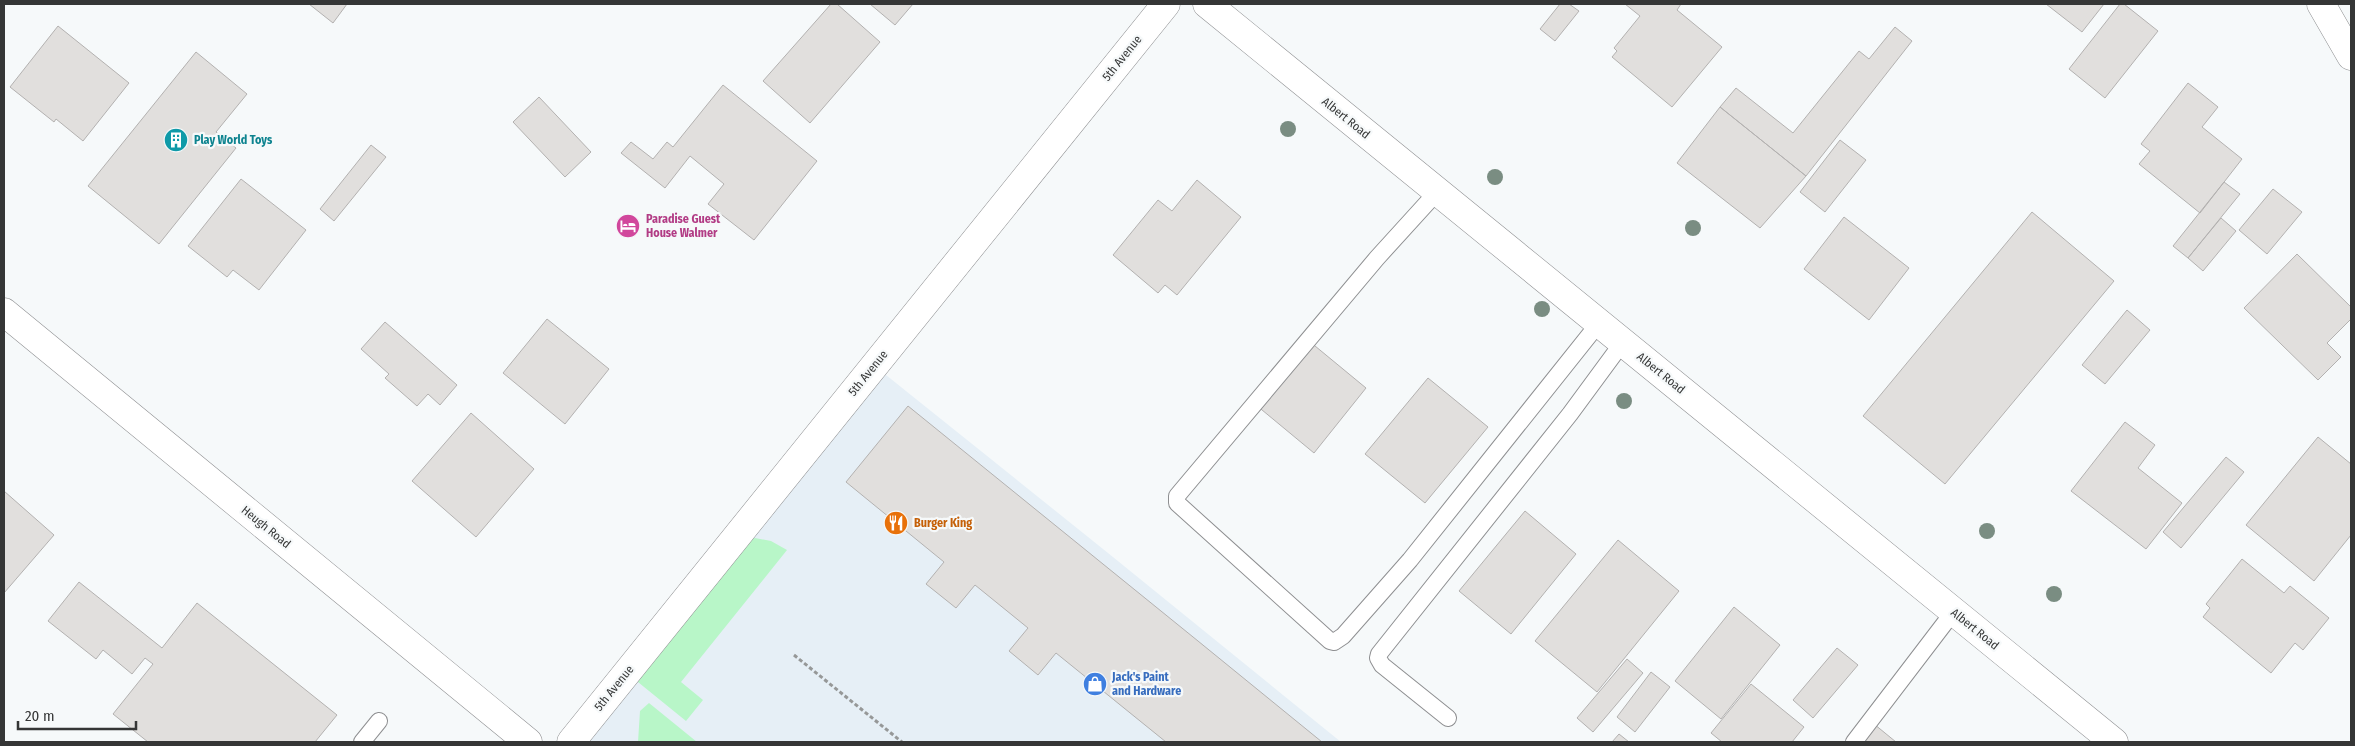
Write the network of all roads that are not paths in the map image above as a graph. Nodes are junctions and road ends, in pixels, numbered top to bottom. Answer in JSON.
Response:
{"nodes":[{"id":1,"x":1166,"y":4,"type":"edge"},
{"id":2,"x":1207,"y":4,"type":"edge"},
{"id":3,"x":2321,"y":4,"type":"edge"},
{"id":4,"x":2351,"y":56,"type":"edge"},
{"id":5,"x":1436,"y":192,"type":"junction"},
{"id":6,"x":4,"y":312,"type":"edge"},
{"id":7,"x":1599,"y":323,"type":"junction"},
{"id":8,"x":1623,"y":342,"type":"junction"},
{"id":9,"x":1954,"y":612,"type":"junction"},
{"id":10,"x":1448,"y":718,"type":"dead end"},
{"id":11,"x":379,"y":721,"type":"dead end"},
{"id":12,"x":362,"y":742,"type":"edge"},
{"id":13,"x":528,"y":742,"type":"edge"},
{"id":14,"x":570,"y":742,"type":"edge"},
{"id":15,"x":1854,"y":742,"type":"edge"},
{"id":16,"x":2114,"y":742,"type":"edge"}],
"edges":[{"from":1,"to":14,"type":"street","name":"5th Avenue"},
{"from":2,"to":5,"type":"street","name":"Albert Road"},
{"from":3,"to":4,"type":"street"},
{"from":5,"to":7,"type":"street","name":"Albert Road"},
{"from":5,"to":7,"type":"lane"},
{"from":6,"to":13,"type":"street","name":"Heugh Road"},
{"from":7,"to":8,"type":"street","name":"Albert Road"},
{"from":8,"to":9,"type":"street","name":"Albert Road"},
{"from":8,"to":10,"type":"lane"},
{"from":9,"to":15,"type":"lane"},
{"from":9,"to":16,"type":"street","name":"Albert Road"},
{"from":11,"to":12,"type":"lane"}]}
